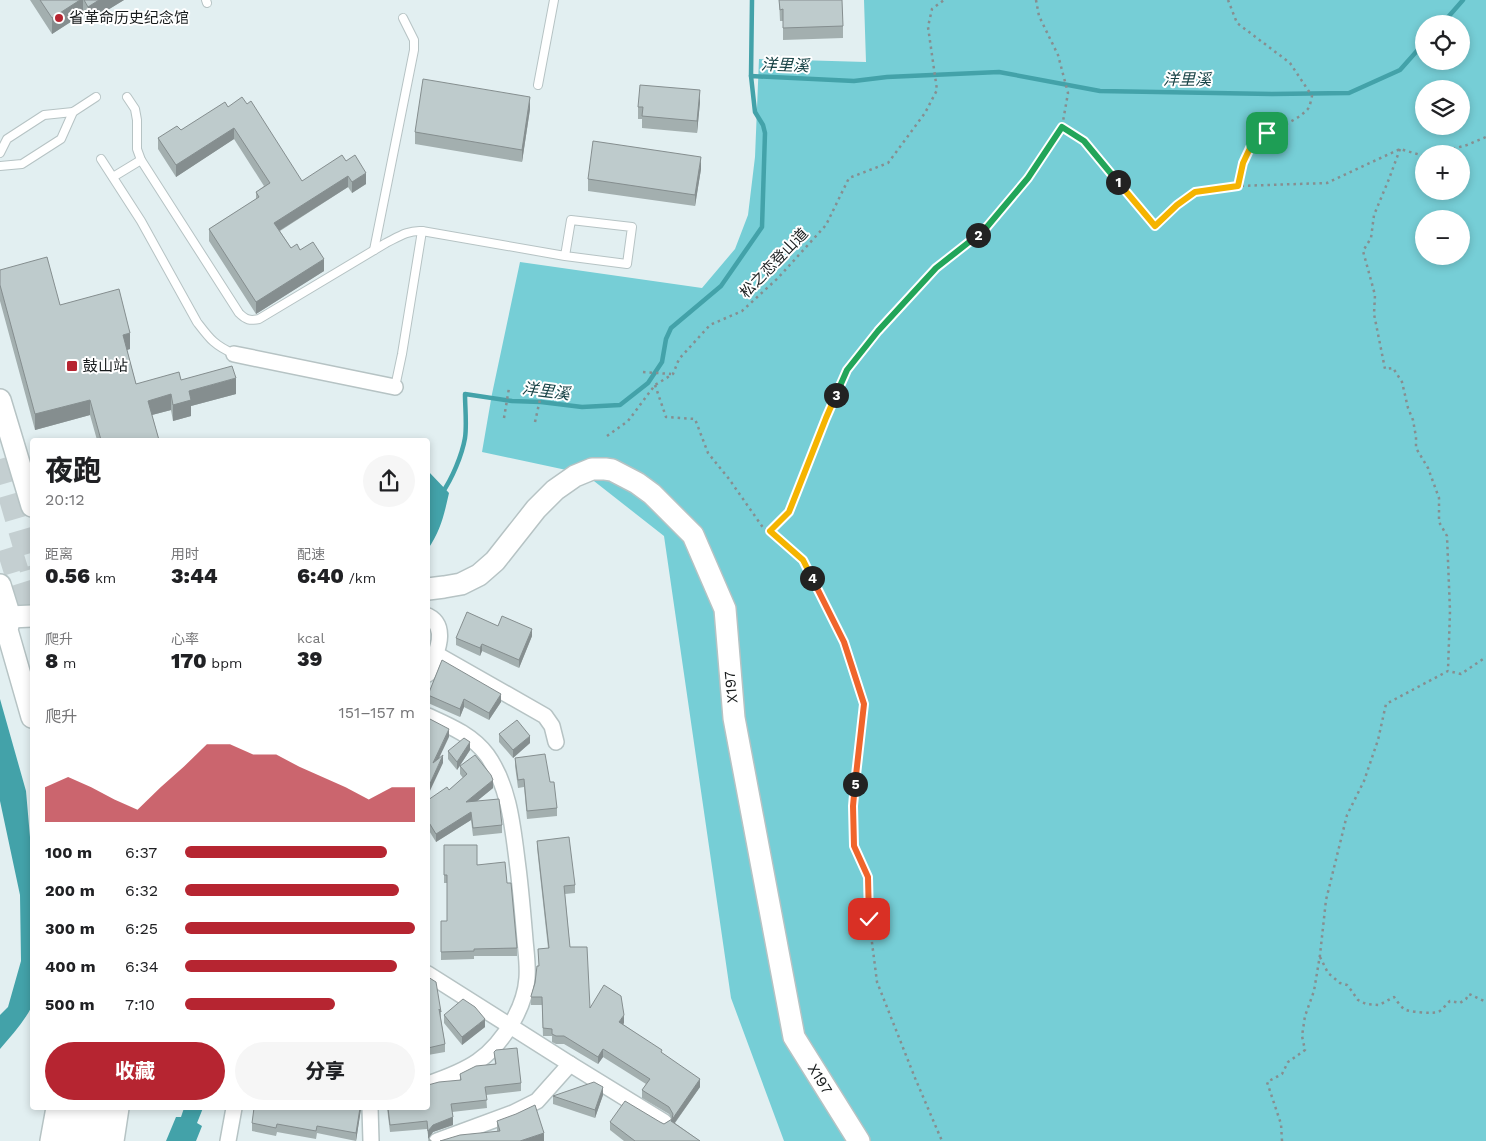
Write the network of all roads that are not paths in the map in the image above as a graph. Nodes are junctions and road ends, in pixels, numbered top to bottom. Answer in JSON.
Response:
{"nodes":[{"id":1,"x":554,"y":0,"type":"edge"},
{"id":2,"x":403,"y":18,"type":"dead end"},
{"id":3,"x":538,"y":85,"type":"dead end"},
{"id":4,"x":96,"y":98,"type":"dead end"},
{"id":5,"x":127,"y":98,"type":"dead end"},
{"id":6,"x":73,"y":112,"type":"junction"},
{"id":7,"x":0,"y":153,"type":"edge"},
{"id":8,"x":101,"y":159,"type":"dead end"},
{"id":9,"x":141,"y":160,"type":"junction"},
{"id":10,"x":0,"y":166,"type":"edge"},
{"id":11,"x":113,"y":178,"type":"junction"},
{"id":12,"x":422,"y":231,"type":"junction"},
{"id":13,"x":374,"y":250,"type":"junction"},
{"id":14,"x":565,"y":256,"type":"junction"},
{"id":15,"x":234,"y":354,"type":"joint"},
{"id":16,"x":395,"y":387,"type":"joint"},
{"id":17,"x":0,"y":400,"type":"edge"},
{"id":18,"x":30,"y":499,"type":"edge"},
{"id":19,"x":0,"y":585,"type":"edge"},
{"id":20,"x":433,"y":587,"type":"edge"},
{"id":21,"x":30,"y":616,"type":"edge"},
{"id":22,"x":430,"y":617,"type":"edge"},
{"id":23,"x":10,"y":618,"type":"junction"},
{"id":24,"x":436,"y":654,"type":"junction"},
{"id":25,"x":25,"y":662,"type":"edge"},
{"id":26,"x":430,"y":669,"type":"edge"},
{"id":27,"x":29,"y":695,"type":"edge"},
{"id":28,"x":430,"y":717,"type":"edge"},
{"id":29,"x":556,"y":742,"type":"dead end"},
{"id":30,"x":430,"y":975,"type":"edge"},
{"id":31,"x":510,"y":1026,"type":"junction"},
{"id":32,"x":570,"y":1064,"type":"junction"},
{"id":33,"x":430,"y":1083,"type":"edge"},
{"id":34,"x":58,"y":1110,"type":"edge"},
{"id":35,"x":77,"y":1110,"type":"edge"},
{"id":36,"x":100,"y":1110,"type":"edge"},
{"id":37,"x":118,"y":1110,"type":"edge"},
{"id":38,"x":234,"y":1110,"type":"edge"},
{"id":39,"x":370,"y":1110,"type":"edge"},
{"id":40,"x":664,"y":1122,"type":"edge"},
{"id":41,"x":51,"y":1141,"type":"edge"},
{"id":42,"x":71,"y":1141,"type":"edge"},
{"id":43,"x":94,"y":1141,"type":"edge"},
{"id":44,"x":113,"y":1141,"type":"edge"},
{"id":45,"x":228,"y":1141,"type":"edge"},
{"id":46,"x":371,"y":1141,"type":"edge"},
{"id":47,"x":437,"y":1141,"type":"edge"},
{"id":48,"x":859,"y":1141,"type":"edge"}],
"edges":[{"from":1,"to":3,"type":"lane"},
{"from":2,"to":13,"type":"lane"},
{"from":4,"to":6,"type":"lane"},
{"from":5,"to":9,"type":"lane"},
{"from":6,"to":7,"type":"lane"},
{"from":6,"to":10,"type":"lane"},
{"from":8,"to":11,"type":"lane"},
{"from":9,"to":11,"type":"lane"},
{"from":9,"to":13,"type":"lane"},
{"from":11,"to":15,"type":"lane"},
{"from":12,"to":13,"type":"lane"},
{"from":12,"to":14,"type":"lane"},
{"from":12,"to":16,"type":"lane"},
{"from":14,"to":14,"type":"lane"},
{"from":15,"to":16,"type":"street"},
{"from":17,"to":18,"type":"main road"},
{"from":19,"to":23,"type":"main road"},
{"from":20,"to":48,"type":"main road","name":"X197","number":"X197"},
{"from":21,"to":23,"type":"main road"},
{"from":22,"to":24,"type":"street"},
{"from":23,"to":25,"type":"main road"},
{"from":24,"to":26,"type":"street"},
{"from":24,"to":29,"type":"street"},
{"from":25,"to":27,"type":"main road"},
{"from":28,"to":31,"type":"street"},
{"from":30,"to":31,"type":"street"},
{"from":31,"to":32,"type":"street"},
{"from":31,"to":33,"type":"street"},
{"from":32,"to":40,"type":"street"},
{"from":32,"to":47,"type":"street"},
{"from":34,"to":41,"type":"main road"},
{"from":35,"to":42,"type":"main road"},
{"from":36,"to":43,"type":"main road"},
{"from":37,"to":44,"type":"main road"},
{"from":38,"to":45,"type":"street"},
{"from":39,"to":46,"type":"street"}]}
